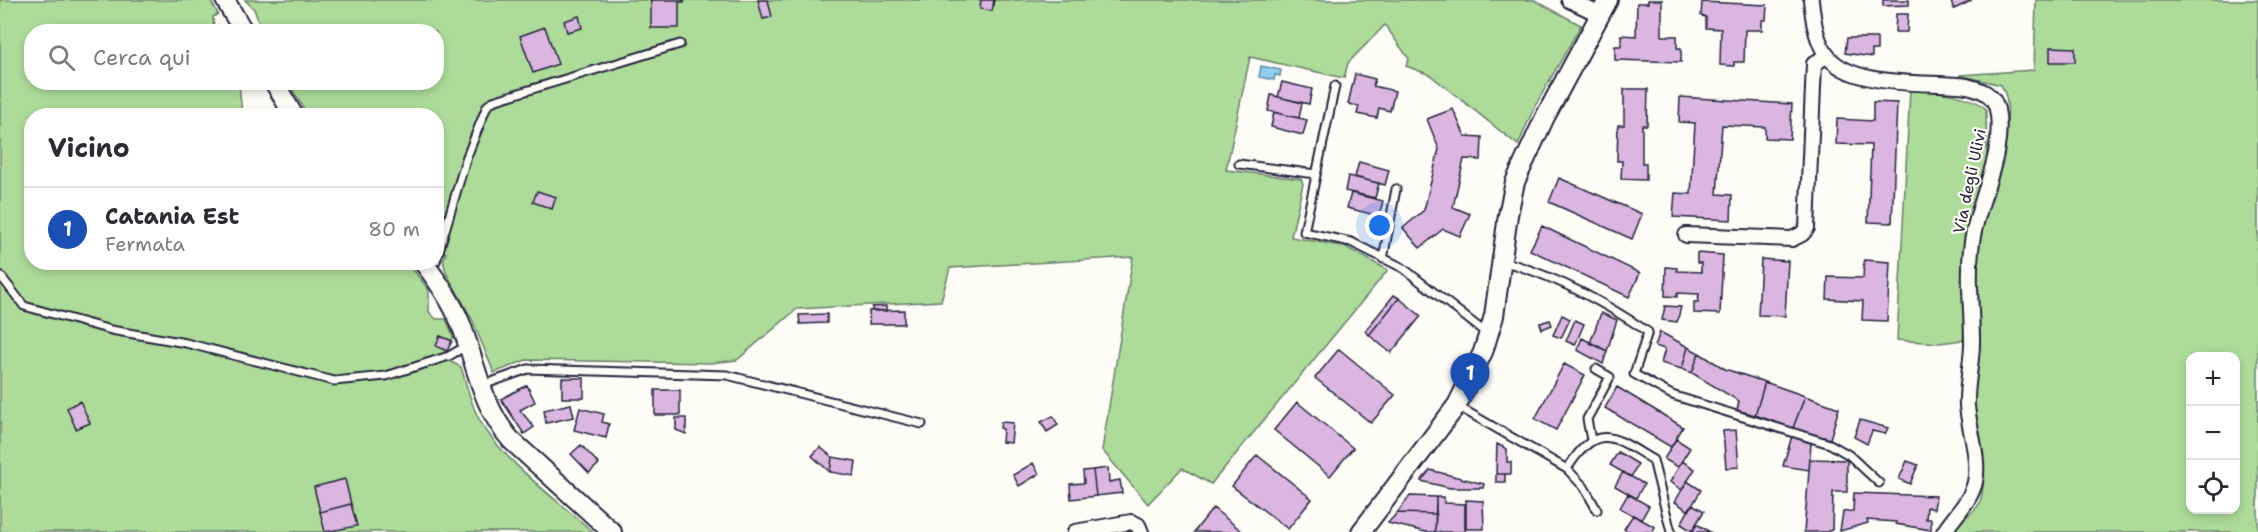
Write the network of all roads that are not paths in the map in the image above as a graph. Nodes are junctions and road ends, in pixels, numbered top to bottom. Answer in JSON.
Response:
{"nodes":[{"id":1,"x":225,"y":0,"type":"edge"},
{"id":2,"x":1569,"y":0,"type":"edge"},
{"id":3,"x":1811,"y":0,"type":"edge"},
{"id":4,"x":1605,"y":8,"type":"edge"},
{"id":5,"x":239,"y":24,"type":"edge"},
{"id":6,"x":680,"y":44,"type":"dead end"},
{"id":7,"x":1827,"y":55,"type":"junction"},
{"id":8,"x":1335,"y":86,"type":"dead end"},
{"id":9,"x":279,"y":90,"type":"edge"},
{"id":10,"x":289,"y":108,"type":"edge"},
{"id":11,"x":1239,"y":164,"type":"dead end"},
{"id":12,"x":1316,"y":174,"type":"junction"},
{"id":13,"x":1396,"y":189,"type":"dead end"},
{"id":14,"x":444,"y":228,"type":"edge"},
{"id":15,"x":1686,"y":235,"type":"dead end"},
{"id":16,"x":1383,"y":259,"type":"junction"},
{"id":17,"x":1502,"y":261,"type":"junction"},
{"id":18,"x":434,"y":270,"type":"edge"},
{"id":19,"x":0,"y":275,"type":"edge"},
{"id":20,"x":1488,"y":334,"type":"junction"},
{"id":21,"x":468,"y":344,"type":"junction"},
{"id":22,"x":1596,"y":369,"type":"dead end"},
{"id":23,"x":481,"y":386,"type":"junction"},
{"id":24,"x":1457,"y":405,"type":"junction"},
{"id":25,"x":922,"y":424,"type":"dead end"},
{"id":26,"x":1592,"y":440,"type":"junction"},
{"id":27,"x":1567,"y":469,"type":"junction"},
{"id":28,"x":1879,"y":483,"type":"dead end"},
{"id":29,"x":1597,"y":510,"type":"dead end"},
{"id":30,"x":612,"y":532,"type":"edge"},
{"id":31,"x":1075,"y":532,"type":"edge"},
{"id":32,"x":1141,"y":532,"type":"edge"},
{"id":33,"x":1361,"y":532,"type":"edge"},
{"id":34,"x":1671,"y":532,"type":"edge"},
{"id":35,"x":1944,"y":532,"type":"edge"}],
"edges":[{"from":1,"to":5,"type":"main road"},
{"from":2,"to":4,"type":"street"},
{"from":3,"to":7,"type":"street"},
{"from":4,"to":17,"type":"main road"},
{"from":6,"to":14,"type":"lane"},
{"from":7,"to":15,"type":"street"},
{"from":7,"to":35,"type":"street","name":"Via degli Ulivi"},
{"from":8,"to":12,"type":"lane"},
{"from":9,"to":10,"type":"main road"},
{"from":11,"to":12,"type":"lane"},
{"from":12,"to":16,"type":"lane"},
{"from":13,"to":16,"type":"lane"},
{"from":16,"to":20,"type":"lane"},
{"from":17,"to":20,"type":"main road"},
{"from":17,"to":28,"type":"lane"},
{"from":18,"to":21,"type":"main road"},
{"from":19,"to":21,"type":"lane"},
{"from":20,"to":24,"type":"main road"},
{"from":21,"to":23,"type":"main road"},
{"from":22,"to":26,"type":"lane"},
{"from":23,"to":25,"type":"lane"},
{"from":23,"to":30,"type":"main road"},
{"from":24,"to":27,"type":"lane"},
{"from":24,"to":33,"type":"main road"},
{"from":26,"to":27,"type":"lane"},
{"from":26,"to":34,"type":"lane"},
{"from":27,"to":29,"type":"lane"},
{"from":31,"to":32,"type":"street"}]}
